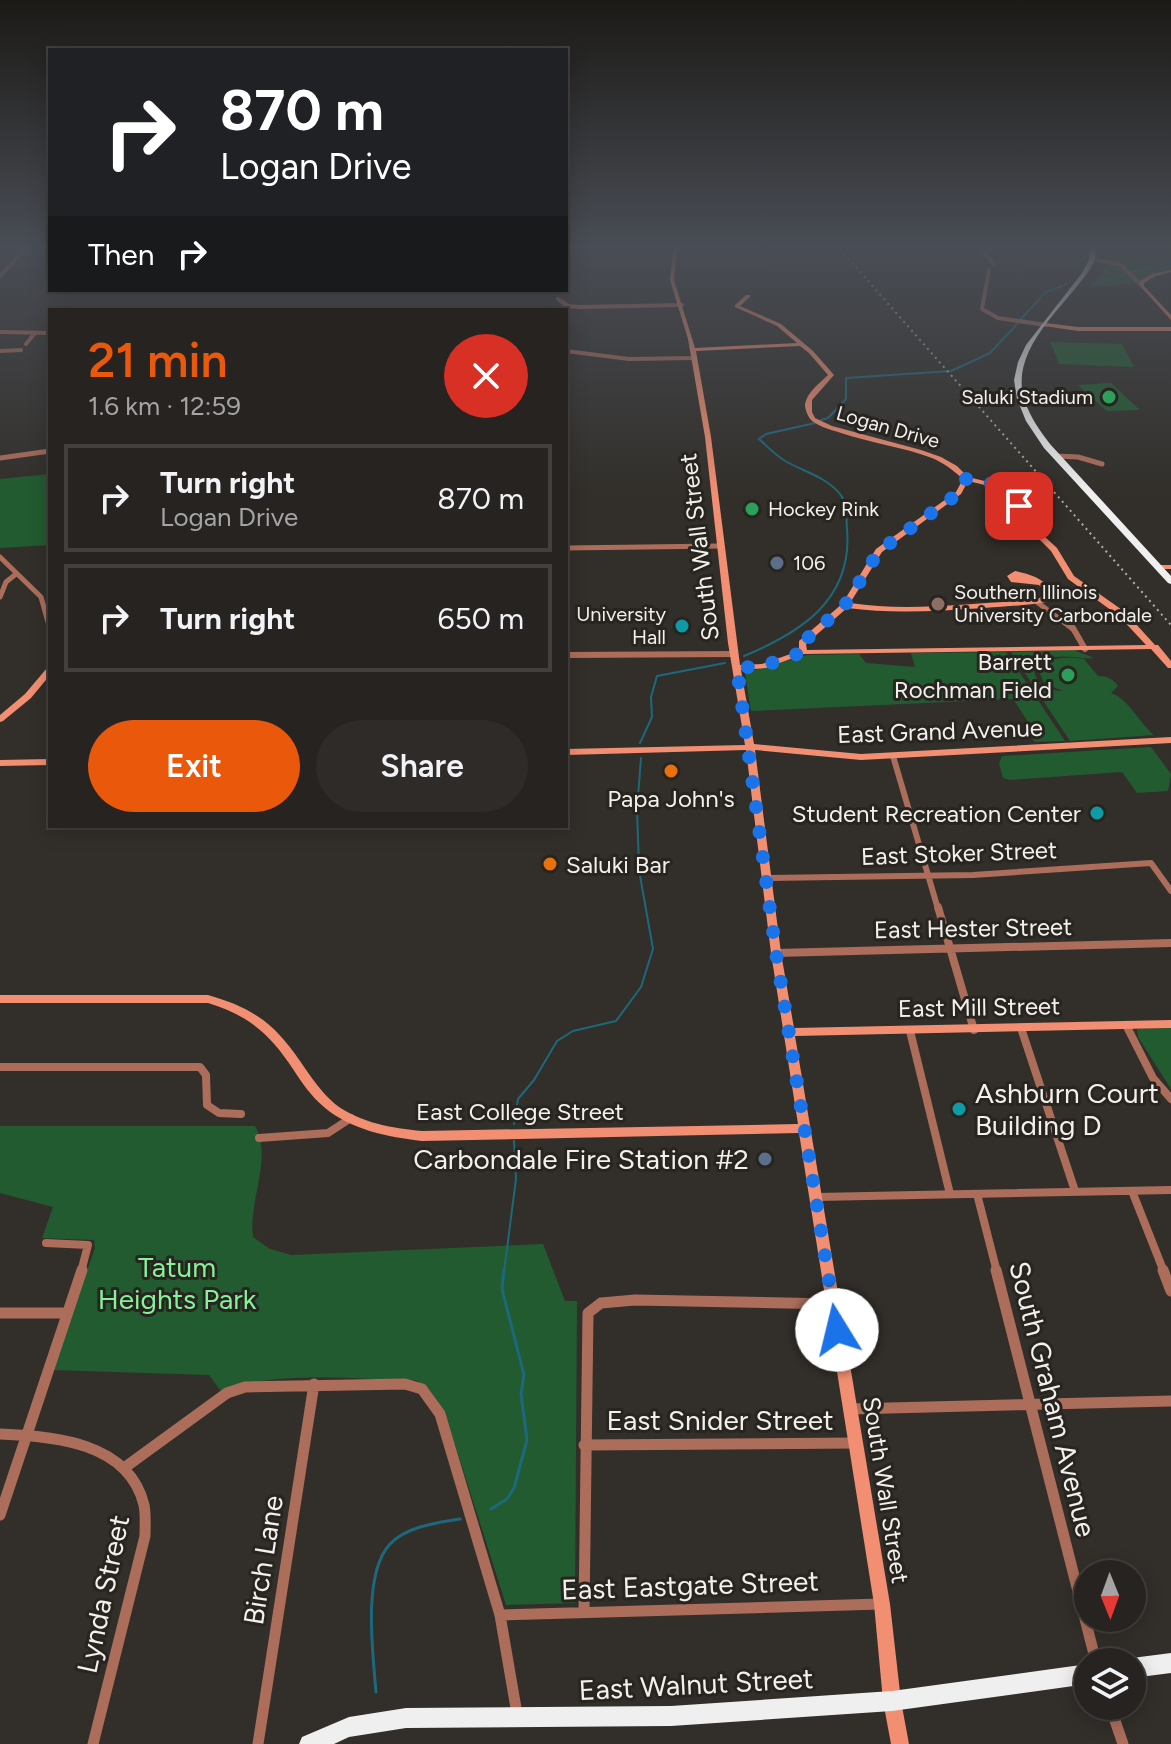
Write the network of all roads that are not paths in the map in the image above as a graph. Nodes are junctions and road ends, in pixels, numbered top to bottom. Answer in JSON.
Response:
{"nodes":[{"id":1,"x":688,"y":330,"type":"edge"},
{"id":2,"x":785,"y":330,"type":"edge"},
{"id":3,"x":1042,"y":330,"type":"edge"},
{"id":4,"x":0,"y":332,"type":"edge"},
{"id":5,"x":35,"y":333,"type":"junction"},
{"id":6,"x":48,"y":333,"type":"edge"},
{"id":7,"x":26,"y":344,"type":"dead end"},
{"id":8,"x":801,"y":344,"type":"junction"},
{"id":9,"x":21,"y":350,"type":"dead end"},
{"id":10,"x":0,"y":351,"type":"edge"},
{"id":11,"x":568,"y":351,"type":"edge"},
{"id":12,"x":694,"y":354,"type":"junction"},
{"id":13,"x":48,"y":451,"type":"edge"},
{"id":14,"x":1056,"y":456,"type":"junction"},
{"id":15,"x":0,"y":458,"type":"edge"},
{"id":16,"x":1102,"y":464,"type":"dead end"},
{"id":17,"x":966,"y":479,"type":"junction"},
{"id":18,"x":719,"y":546,"type":"junction"},
{"id":19,"x":568,"y":548,"type":"edge"},
{"id":20,"x":0,"y":557,"type":"edge"},
{"id":21,"x":1166,"y":569,"type":"edge"},
{"id":22,"x":16,"y":574,"type":"junction"},
{"id":23,"x":1171,"y":581,"type":"edge"},
{"id":24,"x":1042,"y":583,"type":"dead end"},
{"id":25,"x":0,"y":597,"type":"edge"},
{"id":26,"x":1037,"y":602,"type":"junction"},
{"id":27,"x":845,"y":605,"type":"junction"},
{"id":28,"x":48,"y":622,"type":"edge"},
{"id":29,"x":1155,"y":647,"type":"junction"},
{"id":30,"x":1085,"y":649,"type":"junction"},
{"id":31,"x":803,"y":652,"type":"junction"},
{"id":32,"x":735,"y":654,"type":"junction"},
{"id":33,"x":568,"y":655,"type":"edge"},
{"id":34,"x":1171,"y":666,"type":"edge"},
{"id":35,"x":737,"y":668,"type":"junction"},
{"id":36,"x":48,"y":672,"type":"edge"},
{"id":37,"x":0,"y":719,"type":"edge"},
{"id":38,"x":1171,"y":740,"type":"edge"},
{"id":39,"x":750,"y":747,"type":"junction"},
{"id":40,"x":568,"y":752,"type":"edge"},
{"id":41,"x":893,"y":756,"type":"junction"},
{"id":42,"x":48,"y":762,"type":"edge"},
{"id":43,"x":0,"y":763,"type":"edge"},
{"id":44,"x":930,"y":876,"type":"junction"},
{"id":45,"x":768,"y":878,"type":"junction"},
{"id":46,"x":1171,"y":891,"type":"edge"},
{"id":47,"x":1171,"y":943,"type":"edge"},
{"id":48,"x":949,"y":950,"type":"junction"},
{"id":49,"x":776,"y":953,"type":"junction"},
{"id":50,"x":0,"y":999,"type":"edge"},
{"id":51,"x":1171,"y":1024,"type":"edge"},
{"id":52,"x":1126,"y":1025,"type":"junction"},
{"id":53,"x":1021,"y":1028,"type":"junction"},
{"id":54,"x":974,"y":1030,"type":"junction"},
{"id":55,"x":910,"y":1031,"type":"junction"},
{"id":56,"x":789,"y":1032,"type":"junction"},
{"id":57,"x":0,"y":1067,"type":"edge"},
{"id":58,"x":1171,"y":1099,"type":"edge"},
{"id":59,"x":241,"y":1114,"type":"dead end"},
{"id":60,"x":351,"y":1118,"type":"junction"},
{"id":61,"x":805,"y":1128,"type":"junction"},
{"id":62,"x":259,"y":1138,"type":"dead end"},
{"id":63,"x":1171,"y":1190,"type":"edge"},
{"id":64,"x":1075,"y":1191,"type":"junction"},
{"id":65,"x":1132,"y":1191,"type":"junction"},
{"id":66,"x":950,"y":1194,"type":"junction"},
{"id":67,"x":977,"y":1194,"type":"junction"},
{"id":68,"x":817,"y":1197,"type":"junction"},
{"id":69,"x":46,"y":1243,"type":"dead end"},
{"id":70,"x":1171,"y":1291,"type":"edge"},
{"id":71,"x":833,"y":1304,"type":"junction"},
{"id":72,"x":0,"y":1313,"type":"edge"},
{"id":73,"x":67,"y":1313,"type":"junction"},
{"id":74,"x":314,"y":1384,"type":"junction"},
{"id":75,"x":1171,"y":1401,"type":"edge"},
{"id":76,"x":1029,"y":1403,"type":"junction"},
{"id":77,"x":850,"y":1409,"type":"junction"},
{"id":78,"x":0,"y":1434,"type":"edge"},
{"id":79,"x":25,"y":1434,"type":"junction"},
{"id":80,"x":856,"y":1443,"type":"junction"},
{"id":81,"x":584,"y":1445,"type":"junction"},
{"id":82,"x":124,"y":1468,"type":"junction"},
{"id":83,"x":0,"y":1515,"type":"edge"},
{"id":84,"x":882,"y":1604,"type":"junction"},
{"id":85,"x":584,"y":1611,"type":"junction"},
{"id":86,"x":500,"y":1615,"type":"junction"},
{"id":87,"x":1092,"y":1648,"type":"edge"},
{"id":88,"x":1171,"y":1663,"type":"edge"},
{"id":89,"x":1146,"y":1666,"type":"edge"},
{"id":90,"x":1074,"y":1676,"type":"edge"},
{"id":91,"x":892,"y":1701,"type":"junction"},
{"id":92,"x":518,"y":1719,"type":"junction"},
{"id":93,"x":1115,"y":1720,"type":"edge"},
{"id":94,"x":93,"y":1744,"type":"edge"},
{"id":95,"x":258,"y":1744,"type":"edge"},
{"id":96,"x":309,"y":1744,"type":"edge"},
{"id":97,"x":900,"y":1744,"type":"edge"},
{"id":98,"x":1123,"y":1744,"type":"edge"}],
"edges":[{"from":1,"to":12,"type":"street","name":"South Wall Street"},
{"from":2,"to":8,"type":"street","name":"Logan Drive"},
{"from":3,"to":14,"type":"highway"},
{"from":4,"to":5,"type":"street"},
{"from":5,"to":6,"type":"street"},
{"from":5,"to":7,"type":"street"},
{"from":8,"to":12,"type":"street"},
{"from":8,"to":17,"type":"street","name":"Logan Drive"},
{"from":9,"to":10,"type":"street"},
{"from":11,"to":12,"type":"street"},
{"from":12,"to":18,"type":"street","name":"South Wall Street"},
{"from":13,"to":15,"type":"street"},
{"from":14,"to":16,"type":"street"},
{"from":14,"to":21,"type":"highway"},
{"from":17,"to":27,"type":"street"},
{"from":17,"to":29,"type":"street"},
{"from":18,"to":19,"type":"street"},
{"from":18,"to":32,"type":"street","name":"South Wall Street"},
{"from":20,"to":22,"type":"street"},
{"from":21,"to":23,"type":"highway"},
{"from":22,"to":25,"type":"street"},
{"from":22,"to":28,"type":"street"},
{"from":24,"to":26,"type":"street"},
{"from":26,"to":27,"type":"street"},
{"from":26,"to":30,"type":"street"},
{"from":27,"to":31,"type":"street"},
{"from":29,"to":30,"type":"street"},
{"from":29,"to":34,"type":"street"},
{"from":30,"to":31,"type":"street"},
{"from":31,"to":35,"type":"street"},
{"from":32,"to":33,"type":"street"},
{"from":32,"to":35,"type":"street","name":"South Wall Street"},
{"from":35,"to":39,"type":"street","name":"South Wall Street"},
{"from":36,"to":37,"type":"street"},
{"from":38,"to":41,"type":"street","name":"East Grand Avenue"},
{"from":39,"to":40,"type":"street","name":"East Grand Avenue"},
{"from":39,"to":41,"type":"street","name":"East Grand Avenue"},
{"from":39,"to":45,"type":"street","name":"South Wall Street"},
{"from":41,"to":44,"type":"street"},
{"from":42,"to":43,"type":"street"},
{"from":44,"to":45,"type":"street","name":"East Stoker Street"},
{"from":44,"to":46,"type":"street","name":"East Stoker Street"},
{"from":44,"to":48,"type":"street"},
{"from":45,"to":49,"type":"street","name":"South Wall Street"},
{"from":47,"to":48,"type":"street","name":"East Hester Street"},
{"from":48,"to":49,"type":"street","name":"East Hester Street"},
{"from":48,"to":54,"type":"street"},
{"from":49,"to":56,"type":"street","name":"South Wall Street"},
{"from":50,"to":60,"type":"street","name":"East College Street"},
{"from":51,"to":52,"type":"street","name":"East Mill Street"},
{"from":52,"to":53,"type":"street","name":"East Mill Street"},
{"from":52,"to":58,"type":"street"},
{"from":53,"to":54,"type":"street","name":"East Mill Street"},
{"from":53,"to":64,"type":"street"},
{"from":54,"to":55,"type":"street","name":"East Mill Street"},
{"from":55,"to":56,"type":"street","name":"East Mill Street"},
{"from":55,"to":66,"type":"street"},
{"from":56,"to":61,"type":"street","name":"South Wall Street"},
{"from":57,"to":59,"type":"street"},
{"from":60,"to":61,"type":"street","name":"East College Street"},
{"from":60,"to":62,"type":"street"},
{"from":61,"to":68,"type":"street","name":"South Wall Street"},
{"from":63,"to":65,"type":"street"},
{"from":64,"to":65,"type":"street"},
{"from":64,"to":67,"type":"street"},
{"from":65,"to":70,"type":"street"},
{"from":66,"to":67,"type":"street"},
{"from":66,"to":68,"type":"street"},
{"from":67,"to":76,"type":"street","name":"South Graham Avenue"},
{"from":68,"to":71,"type":"street","name":"South Wall Street"},
{"from":69,"to":73,"type":"street"},
{"from":71,"to":77,"type":"street","name":"South Wall Street"},
{"from":71,"to":81,"type":"street"},
{"from":72,"to":73,"type":"street"},
{"from":73,"to":79,"type":"street"},
{"from":74,"to":82,"type":"street"},
{"from":74,"to":86,"type":"street"},
{"from":74,"to":95,"type":"street","name":"Birch Lane"},
{"from":75,"to":76,"type":"street","name":"East Snider Street"},
{"from":76,"to":77,"type":"street","name":"East Snider Street"},
{"from":76,"to":87,"type":"street","name":"South Graham Avenue"},
{"from":77,"to":80,"type":"street","name":"South Wall Street"},
{"from":78,"to":79,"type":"street","name":"Lynda Street"},
{"from":79,"to":82,"type":"street","name":"Lynda Street"},
{"from":79,"to":83,"type":"street"},
{"from":80,"to":81,"type":"street","name":"East Snider Street"},
{"from":80,"to":84,"type":"street","name":"South Wall Street"},
{"from":81,"to":85,"type":"street"},
{"from":82,"to":94,"type":"street","name":"Lynda Street"},
{"from":84,"to":85,"type":"street","name":"East Eastgate Street"},
{"from":84,"to":91,"type":"street","name":"South Wall Street"},
{"from":85,"to":86,"type":"street","name":"East Eastgate Street"},
{"from":86,"to":92,"type":"street"},
{"from":88,"to":89,"type":"highway"},
{"from":90,"to":91,"type":"highway","name":"East Walnut Street"},
{"from":91,"to":92,"type":"highway","name":"East Walnut Street"},
{"from":91,"to":97,"type":"street","name":"South Wall Street"},
{"from":92,"to":96,"type":"highway","name":"East Walnut Street"},
{"from":93,"to":98,"type":"street"}]}
